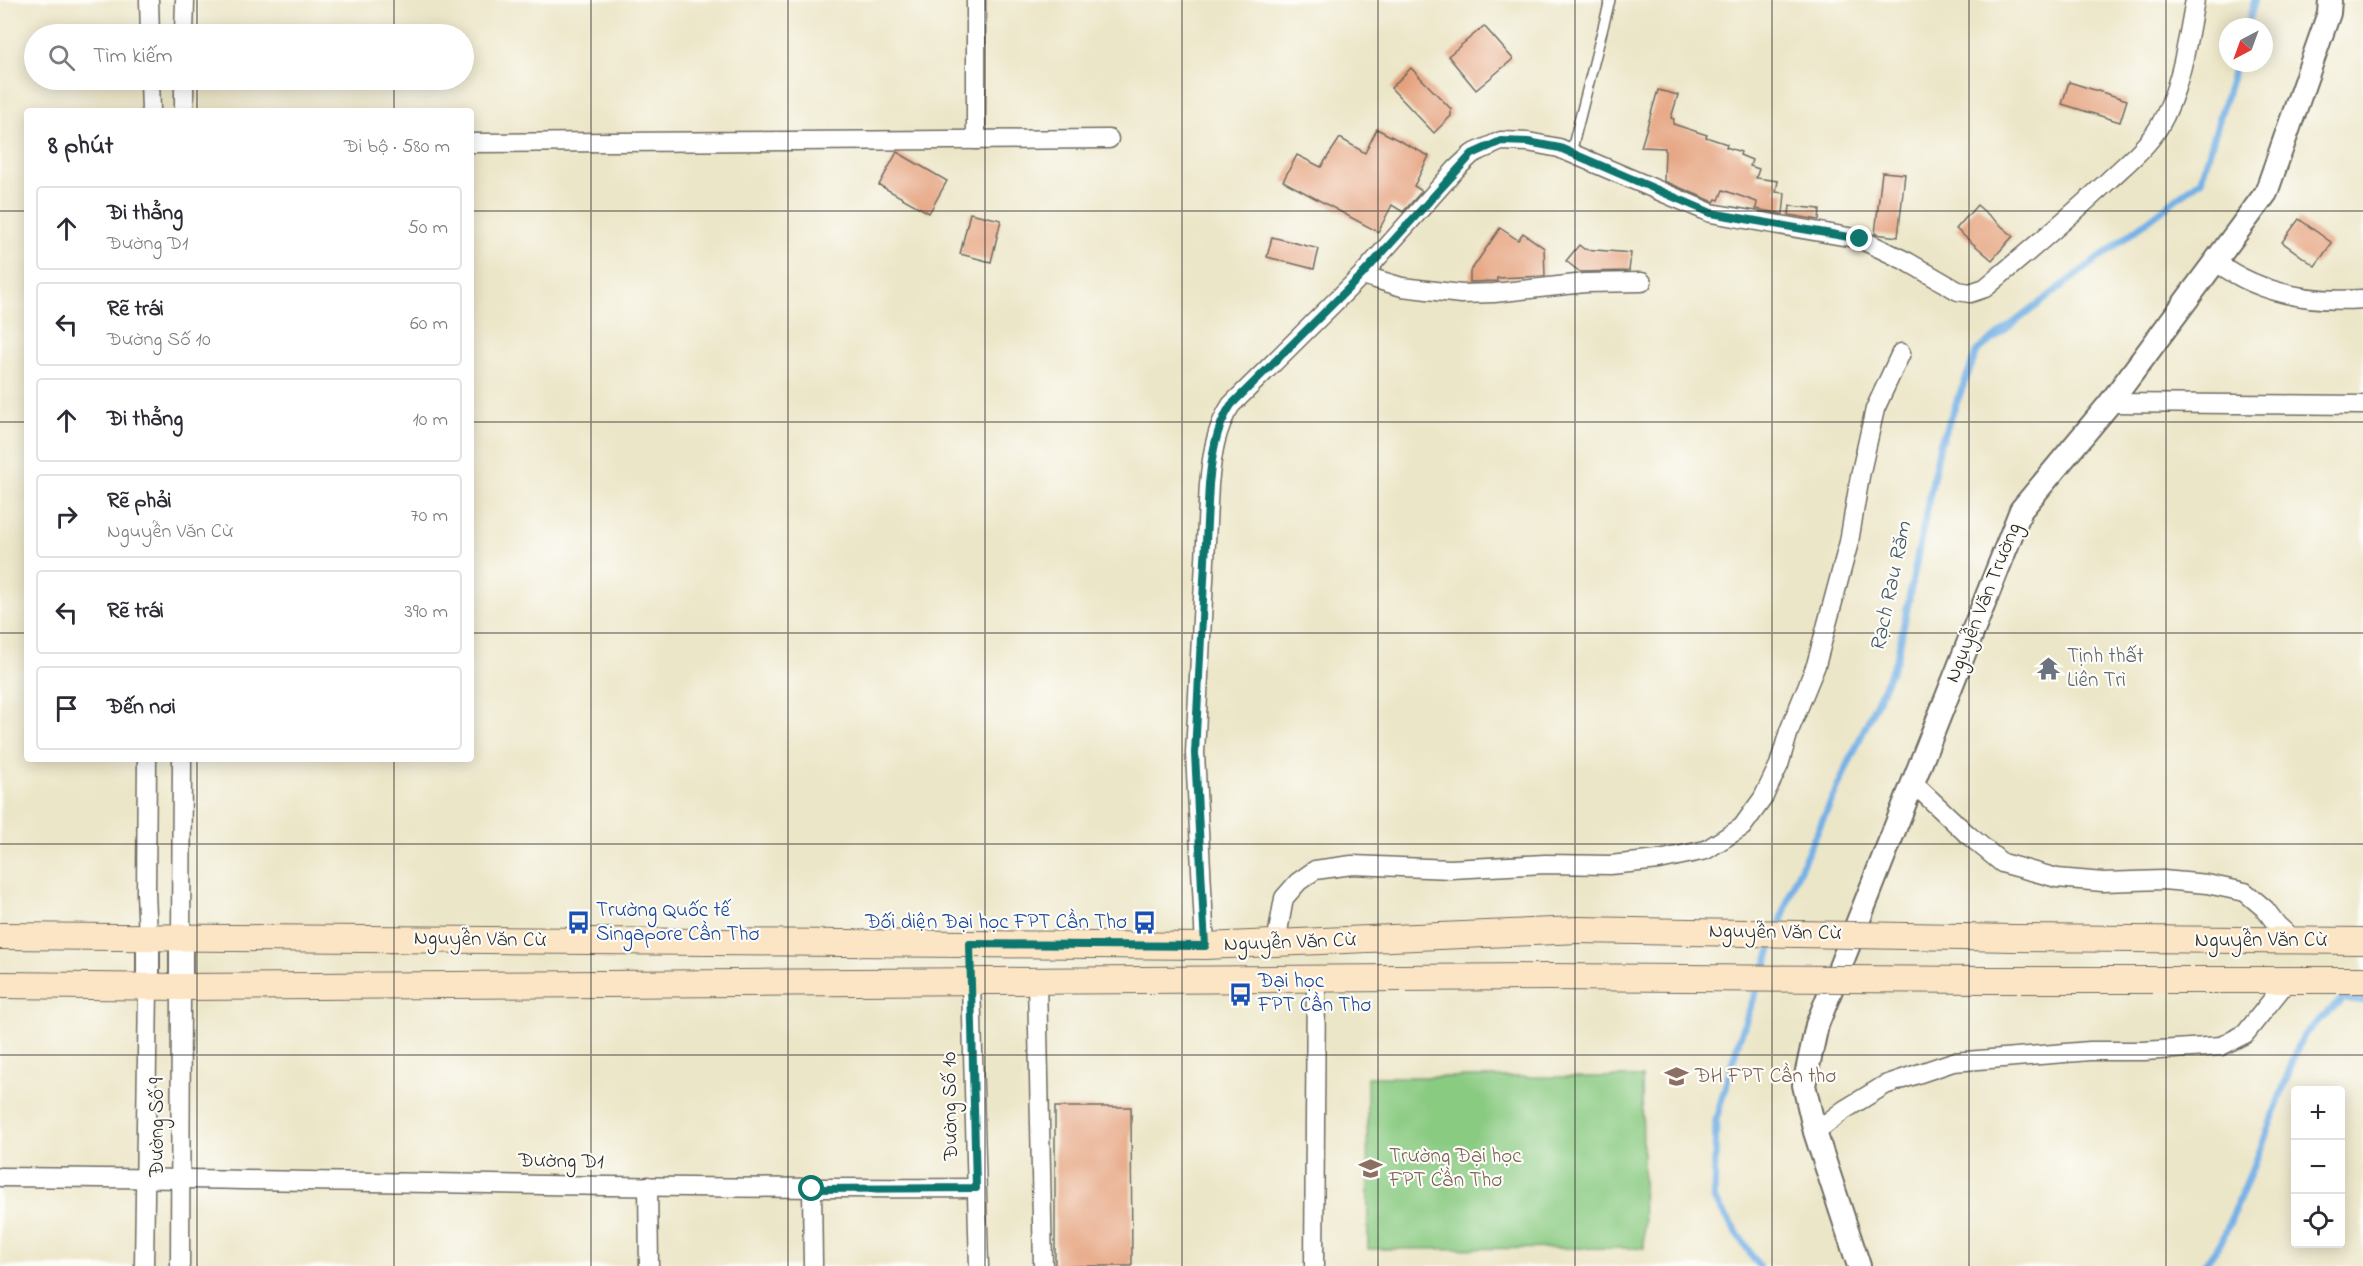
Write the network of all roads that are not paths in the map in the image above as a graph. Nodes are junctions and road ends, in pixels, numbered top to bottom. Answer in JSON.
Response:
{"nodes":[{"id":1,"x":149,"y":0,"type":"edge"},
{"id":2,"x":185,"y":0,"type":"edge"},
{"id":3,"x":976,"y":0,"type":"edge"},
{"id":4,"x":1598,"y":0,"type":"edge"},
{"id":5,"x":2195,"y":0,"type":"edge"},
{"id":6,"x":2330,"y":0,"type":"edge"},
{"id":7,"x":1609,"y":2,"type":"edge"},
{"id":8,"x":150,"y":24,"type":"edge"},
{"id":9,"x":184,"y":24,"type":"edge"},
{"id":10,"x":150,"y":90,"type":"edge"},
{"id":11,"x":184,"y":90,"type":"edge"},
{"id":12,"x":151,"y":108,"type":"edge"},
{"id":13,"x":184,"y":108,"type":"edge"},
{"id":14,"x":1109,"y":139,"type":"dead end"},
{"id":15,"x":976,"y":140,"type":"junction"},
{"id":16,"x":474,"y":143,"type":"edge"},
{"id":17,"x":1571,"y":153,"type":"junction"},
{"id":18,"x":2215,"y":261,"type":"junction"},
{"id":19,"x":1362,"y":275,"type":"junction"},
{"id":20,"x":1642,"y":282,"type":"dead end"},
{"id":21,"x":2363,"y":299,"type":"edge"},
{"id":22,"x":1901,"y":353,"type":"dead end"},
{"id":23,"x":2110,"y":402,"type":"junction"},
{"id":24,"x":2363,"y":405,"type":"edge"},
{"id":25,"x":147,"y":762,"type":"edge"},
{"id":26,"x":182,"y":762,"type":"edge"},
{"id":27,"x":1913,"y":783,"type":"junction"},
{"id":28,"x":0,"y":936,"type":"edge"},
{"id":29,"x":148,"y":937,"type":"junction"},
{"id":30,"x":181,"y":937,"type":"junction"},
{"id":31,"x":2363,"y":941,"type":"edge"},
{"id":32,"x":2296,"y":942,"type":"junction"},
{"id":33,"x":1276,"y":943,"type":"junction"},
{"id":34,"x":970,"y":944,"type":"junction"},
{"id":35,"x":1205,"y":946,"type":"junction"},
{"id":36,"x":1316,"y":979,"type":"junction"},
{"id":37,"x":2288,"y":980,"type":"junction"},
{"id":38,"x":2363,"y":980,"type":"edge"},
{"id":39,"x":1037,"y":981,"type":"junction"},
{"id":40,"x":971,"y":982,"type":"junction"},
{"id":41,"x":0,"y":985,"type":"edge"},
{"id":42,"x":148,"y":987,"type":"junction"},
{"id":43,"x":181,"y":987,"type":"junction"},
{"id":44,"x":1815,"y":1132,"type":"junction"},
{"id":45,"x":0,"y":1177,"type":"edge"},
{"id":46,"x":144,"y":1178,"type":"junction"},
{"id":47,"x":181,"y":1178,"type":"junction"},
{"id":48,"x":648,"y":1186,"type":"junction"},
{"id":49,"x":976,"y":1188,"type":"junction"},
{"id":50,"x":812,"y":1189,"type":"junction"},
{"id":51,"x":144,"y":1266,"type":"edge"},
{"id":52,"x":180,"y":1266,"type":"edge"},
{"id":53,"x":649,"y":1266,"type":"edge"},
{"id":54,"x":813,"y":1266,"type":"edge"},
{"id":55,"x":979,"y":1266,"type":"edge"},
{"id":56,"x":1043,"y":1266,"type":"edge"},
{"id":57,"x":1314,"y":1266,"type":"edge"},
{"id":58,"x":1859,"y":1266,"type":"edge"}],
"edges":[{"from":1,"to":8,"type":"street"},
{"from":2,"to":9,"type":"street"},
{"from":3,"to":15,"type":"street"},
{"from":4,"to":7,"type":"lane"},
{"from":5,"to":17,"type":"street"},
{"from":6,"to":18,"type":"street","name":"Nguyễn Văn Trường"},
{"from":7,"to":17,"type":"lane"},
{"from":10,"to":12,"type":"street"},
{"from":11,"to":13,"type":"street"},
{"from":14,"to":15,"type":"street"},
{"from":15,"to":16,"type":"street"},
{"from":17,"to":19,"type":"street"},
{"from":18,"to":21,"type":"street"},
{"from":18,"to":23,"type":"street","name":"Nguyễn Văn Trường"},
{"from":19,"to":20,"type":"street"},
{"from":19,"to":35,"type":"street"},
{"from":22,"to":33,"type":"street"},
{"from":23,"to":24,"type":"street"},
{"from":23,"to":27,"type":"street","name":"Nguyễn Văn Trường"},
{"from":25,"to":29,"type":"street"},
{"from":26,"to":30,"type":"street"},
{"from":27,"to":32,"type":"street"},
{"from":27,"to":44,"type":"street","name":"Nguyễn Văn Trường"},
{"from":28,"to":29,"type":"main road","name":"Nguyễn Văn Cừ"},
{"from":29,"to":30,"type":"main road","name":"Nguyễn Văn Cừ"},
{"from":29,"to":42,"type":"street"},
{"from":30,"to":34,"type":"main road","name":"Nguyễn Văn Cừ"},
{"from":30,"to":43,"type":"street"},
{"from":31,"to":32,"type":"main road","name":"Nguyễn Văn Cừ"},
{"from":32,"to":33,"type":"main road","name":"Nguyễn Văn Cừ","bridge":true},
{"from":33,"to":35,"type":"main road","name":"Nguyễn Văn Cừ"},
{"from":34,"to":35,"type":"main road","name":"Nguyễn Văn Cừ"},
{"from":34,"to":40,"type":"main road"},
{"from":36,"to":37,"type":"main road","name":"Nguyễn Văn Cừ","bridge":true},
{"from":36,"to":39,"type":"main road","name":"Nguyễn Văn Cừ"},
{"from":36,"to":57,"type":"street"},
{"from":37,"to":38,"type":"main road","name":"Nguyễn Văn Cừ"},
{"from":37,"to":44,"type":"street"},
{"from":39,"to":40,"type":"main road","name":"Nguyễn Văn Cừ"},
{"from":39,"to":56,"type":"street"},
{"from":40,"to":43,"type":"main road","name":"Nguyễn Văn Cừ"},
{"from":40,"to":49,"type":"street","name":"Đường Số 10"},
{"from":41,"to":42,"type":"main road","name":"Nguyễn Văn Cừ"},
{"from":42,"to":43,"type":"main road","name":"Nguyễn Văn Cừ"},
{"from":42,"to":46,"type":"street"},
{"from":43,"to":47,"type":"street","name":"Đường Số 9"},
{"from":44,"to":58,"type":"street","name":"Nguyễn Văn Trường"},
{"from":45,"to":46,"type":"street","name":"Đường D1"},
{"from":46,"to":47,"type":"street","name":"Đường D1"},
{"from":46,"to":51,"type":"street"},
{"from":47,"to":48,"type":"street","name":"Đường D1"},
{"from":47,"to":52,"type":"street","name":"Đường Số 9"},
{"from":48,"to":50,"type":"street","name":"Đường D1"},
{"from":48,"to":53,"type":"street"},
{"from":49,"to":50,"type":"street","name":"Đường D1"},
{"from":49,"to":55,"type":"street","name":"Đường Số 10"},
{"from":50,"to":54,"type":"street"}]}
